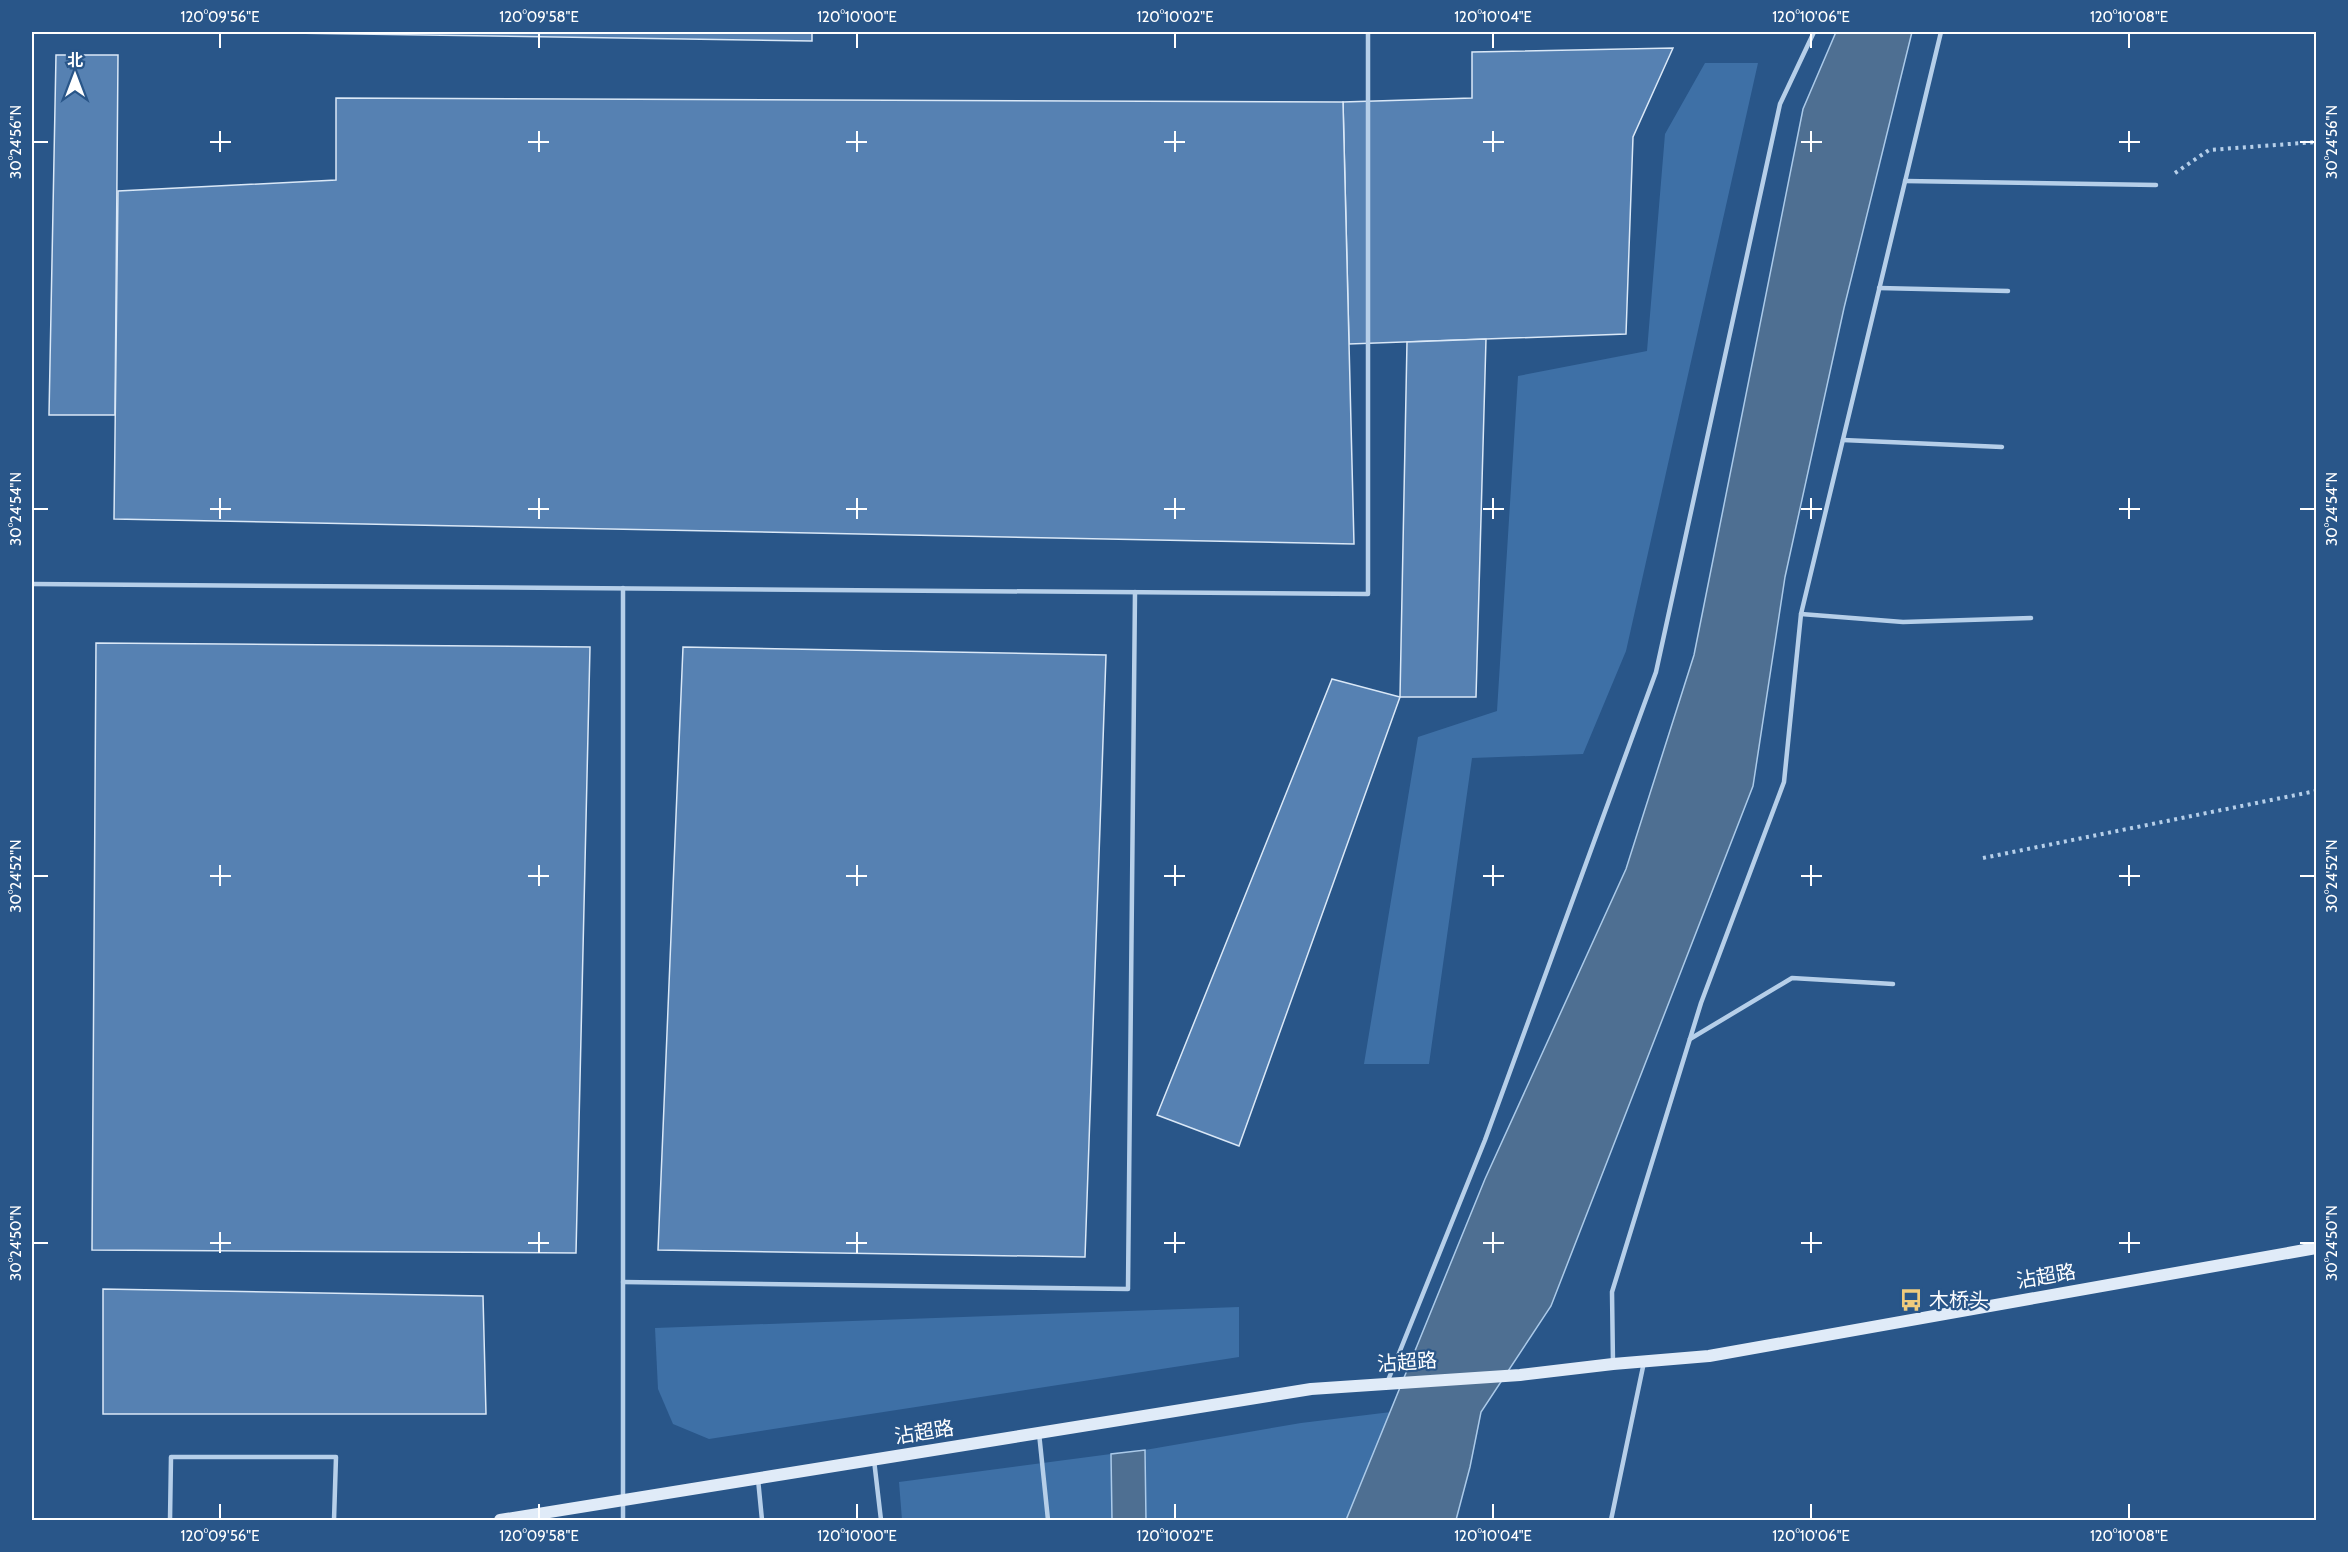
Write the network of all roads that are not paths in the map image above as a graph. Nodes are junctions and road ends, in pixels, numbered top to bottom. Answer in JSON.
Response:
{"nodes":[{"id":1,"x":1368,"y":32,"type":"edge"},
{"id":2,"x":1814,"y":32,"type":"edge"},
{"id":3,"x":1941,"y":32,"type":"edge"},
{"id":4,"x":1905,"y":181,"type":"junction"},
{"id":5,"x":2156,"y":185,"type":"road end"},
{"id":6,"x":1879,"y":288,"type":"junction"},
{"id":7,"x":2008,"y":291,"type":"dead end"},
{"id":8,"x":1843,"y":440,"type":"junction"},
{"id":9,"x":2002,"y":447,"type":"dead end"},
{"id":10,"x":32,"y":584,"type":"edge"},
{"id":11,"x":623,"y":588,"type":"junction"},
{"id":12,"x":1135,"y":592,"type":"junction"},
{"id":13,"x":1801,"y":614,"type":"junction"},
{"id":14,"x":2031,"y":618,"type":"dead end"},
{"id":15,"x":1893,"y":984,"type":"dead end"},
{"id":16,"x":1690,"y":1039,"type":"junction"},
{"id":17,"x":2316,"y":1248,"type":"edge"},
{"id":18,"x":623,"y":1282,"type":"junction"},
{"id":19,"x":1644,"y":1361,"type":"junction"},
{"id":20,"x":1613,"y":1364,"type":"junction"},
{"id":21,"x":1387,"y":1383,"type":"junction"},
{"id":22,"x":1039,"y":1433,"type":"junction"},
{"id":23,"x":874,"y":1460,"type":"junction"},
{"id":24,"x":758,"y":1479,"type":"junction"},
{"id":25,"x":623,"y":1500,"type":"junction"},
{"id":26,"x":170,"y":1521,"type":"edge"},
{"id":27,"x":334,"y":1521,"type":"edge"},
{"id":28,"x":500,"y":1521,"type":"edge"},
{"id":29,"x":623,"y":1521,"type":"edge"},
{"id":30,"x":762,"y":1521,"type":"edge"},
{"id":31,"x":881,"y":1521,"type":"edge"},
{"id":32,"x":1048,"y":1521,"type":"edge"},
{"id":33,"x":1611,"y":1521,"type":"edge"}],
"edges":[{"from":1,"to":12,"type":"lane"},
{"from":2,"to":21,"type":"lane"},
{"from":3,"to":4,"type":"lane"},
{"from":4,"to":5,"type":"lane"},
{"from":4,"to":6,"type":"lane"},
{"from":6,"to":7,"type":"lane"},
{"from":6,"to":8,"type":"lane"},
{"from":8,"to":9,"type":"lane"},
{"from":8,"to":13,"type":"lane"},
{"from":10,"to":11,"type":"lane"},
{"from":11,"to":12,"type":"lane"},
{"from":11,"to":18,"type":"lane"},
{"from":12,"to":18,"type":"lane"},
{"from":13,"to":14,"type":"lane"},
{"from":13,"to":16,"type":"lane"},
{"from":15,"to":16,"type":"lane"},
{"from":16,"to":20,"type":"lane"},
{"from":17,"to":19,"type":"street","name":"沾超路"},
{"from":18,"to":25,"type":"lane"},
{"from":19,"to":20,"type":"street","name":"沾超路"},
{"from":19,"to":33,"type":"lane"},
{"from":20,"to":21,"type":"street","name":"沾超路"},
{"from":21,"to":22,"type":"street","name":"沾超路"},
{"from":22,"to":23,"type":"street","name":"沾超路"},
{"from":22,"to":32,"type":"lane"},
{"from":23,"to":24,"type":"street","name":"沾超路"},
{"from":23,"to":31,"type":"lane"},
{"from":24,"to":25,"type":"street","name":"沾超路"},
{"from":24,"to":30,"type":"lane"},
{"from":25,"to":28,"type":"street","name":"沾超路"},
{"from":25,"to":29,"type":"lane"},
{"from":26,"to":27,"type":"lane"}]}
